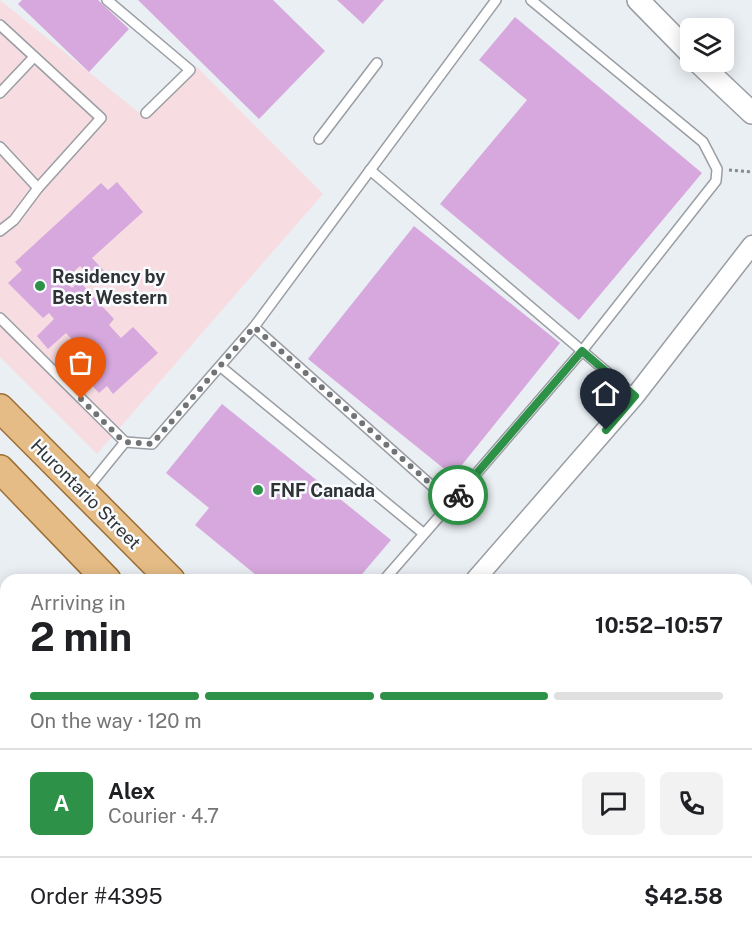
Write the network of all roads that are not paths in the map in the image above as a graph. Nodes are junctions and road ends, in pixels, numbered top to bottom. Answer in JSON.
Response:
{"nodes":[{"id":1,"x":107,"y":0,"type":"edge"},
{"id":2,"x":496,"y":0,"type":"edge"},
{"id":3,"x":531,"y":0,"type":"edge"},
{"id":4,"x":638,"y":0,"type":"edge"},
{"id":5,"x":0,"y":25,"type":"edge"},
{"id":6,"x":680,"y":44,"type":"edge"},
{"id":7,"x":34,"y":57,"type":"junction"},
{"id":8,"x":377,"y":63,"type":"dead end"},
{"id":9,"x":709,"y":72,"type":"edge"},
{"id":10,"x":0,"y":93,"type":"edge"},
{"id":11,"x":146,"y":113,"type":"dead end"},
{"id":12,"x":752,"y":113,"type":"edge"},
{"id":13,"x":319,"y":139,"type":"dead end"},
{"id":14,"x":0,"y":147,"type":"edge"},
{"id":15,"x":370,"y":170,"type":"junction"},
{"id":16,"x":38,"y":188,"type":"junction"},
{"id":17,"x":0,"y":231,"type":"edge"},
{"id":18,"x":752,"y":244,"type":"edge"},
{"id":19,"x":0,"y":318,"type":"edge"},
{"id":20,"x":254,"y":327,"type":"junction"},
{"id":21,"x":582,"y":351,"type":"junction"},
{"id":22,"x":221,"y":367,"type":"junction"},
{"id":23,"x":635,"y":396,"type":"junction"},
{"id":24,"x":0,"y":408,"type":"edge"},
{"id":25,"x":124,"y":442,"type":"junction"},
{"id":26,"x":0,"y":469,"type":"edge"},
{"id":27,"x":84,"y":492,"type":"junction"},
{"id":28,"x":452,"y":503,"type":"junction"},
{"id":29,"x":423,"y":533,"type":"junction"},
{"id":30,"x":101,"y":574,"type":"edge"},
{"id":31,"x":165,"y":574,"type":"edge"},
{"id":32,"x":389,"y":574,"type":"edge"},
{"id":33,"x":480,"y":574,"type":"edge"}],
"edges":[{"from":1,"to":11,"type":"lane"},
{"from":2,"to":15,"type":"lane"},
{"from":3,"to":21,"type":"lane"},
{"from":4,"to":6,"type":"street"},
{"from":5,"to":7,"type":"lane"},
{"from":7,"to":10,"type":"lane"},
{"from":7,"to":16,"type":"lane"},
{"from":8,"to":13,"type":"lane"},
{"from":9,"to":12,"type":"street"},
{"from":14,"to":16,"type":"lane"},
{"from":15,"to":20,"type":"lane"},
{"from":15,"to":21,"type":"lane"},
{"from":16,"to":17,"type":"lane"},
{"from":18,"to":23,"type":"street"},
{"from":19,"to":25,"type":"lane"},
{"from":20,"to":22,"type":"lane"},
{"from":20,"to":28,"type":"lane"},
{"from":21,"to":23,"type":"lane"},
{"from":21,"to":28,"type":"lane"},
{"from":22,"to":25,"type":"lane"},
{"from":22,"to":29,"type":"lane"},
{"from":23,"to":33,"type":"street"},
{"from":24,"to":27,"type":"main road","name":"Hurontario Street"},
{"from":25,"to":27,"type":"lane"},
{"from":26,"to":30,"type":"main road"},
{"from":27,"to":31,"type":"main road","name":"Hurontario Street"},
{"from":28,"to":29,"type":"lane"},
{"from":29,"to":32,"type":"lane"}]}
